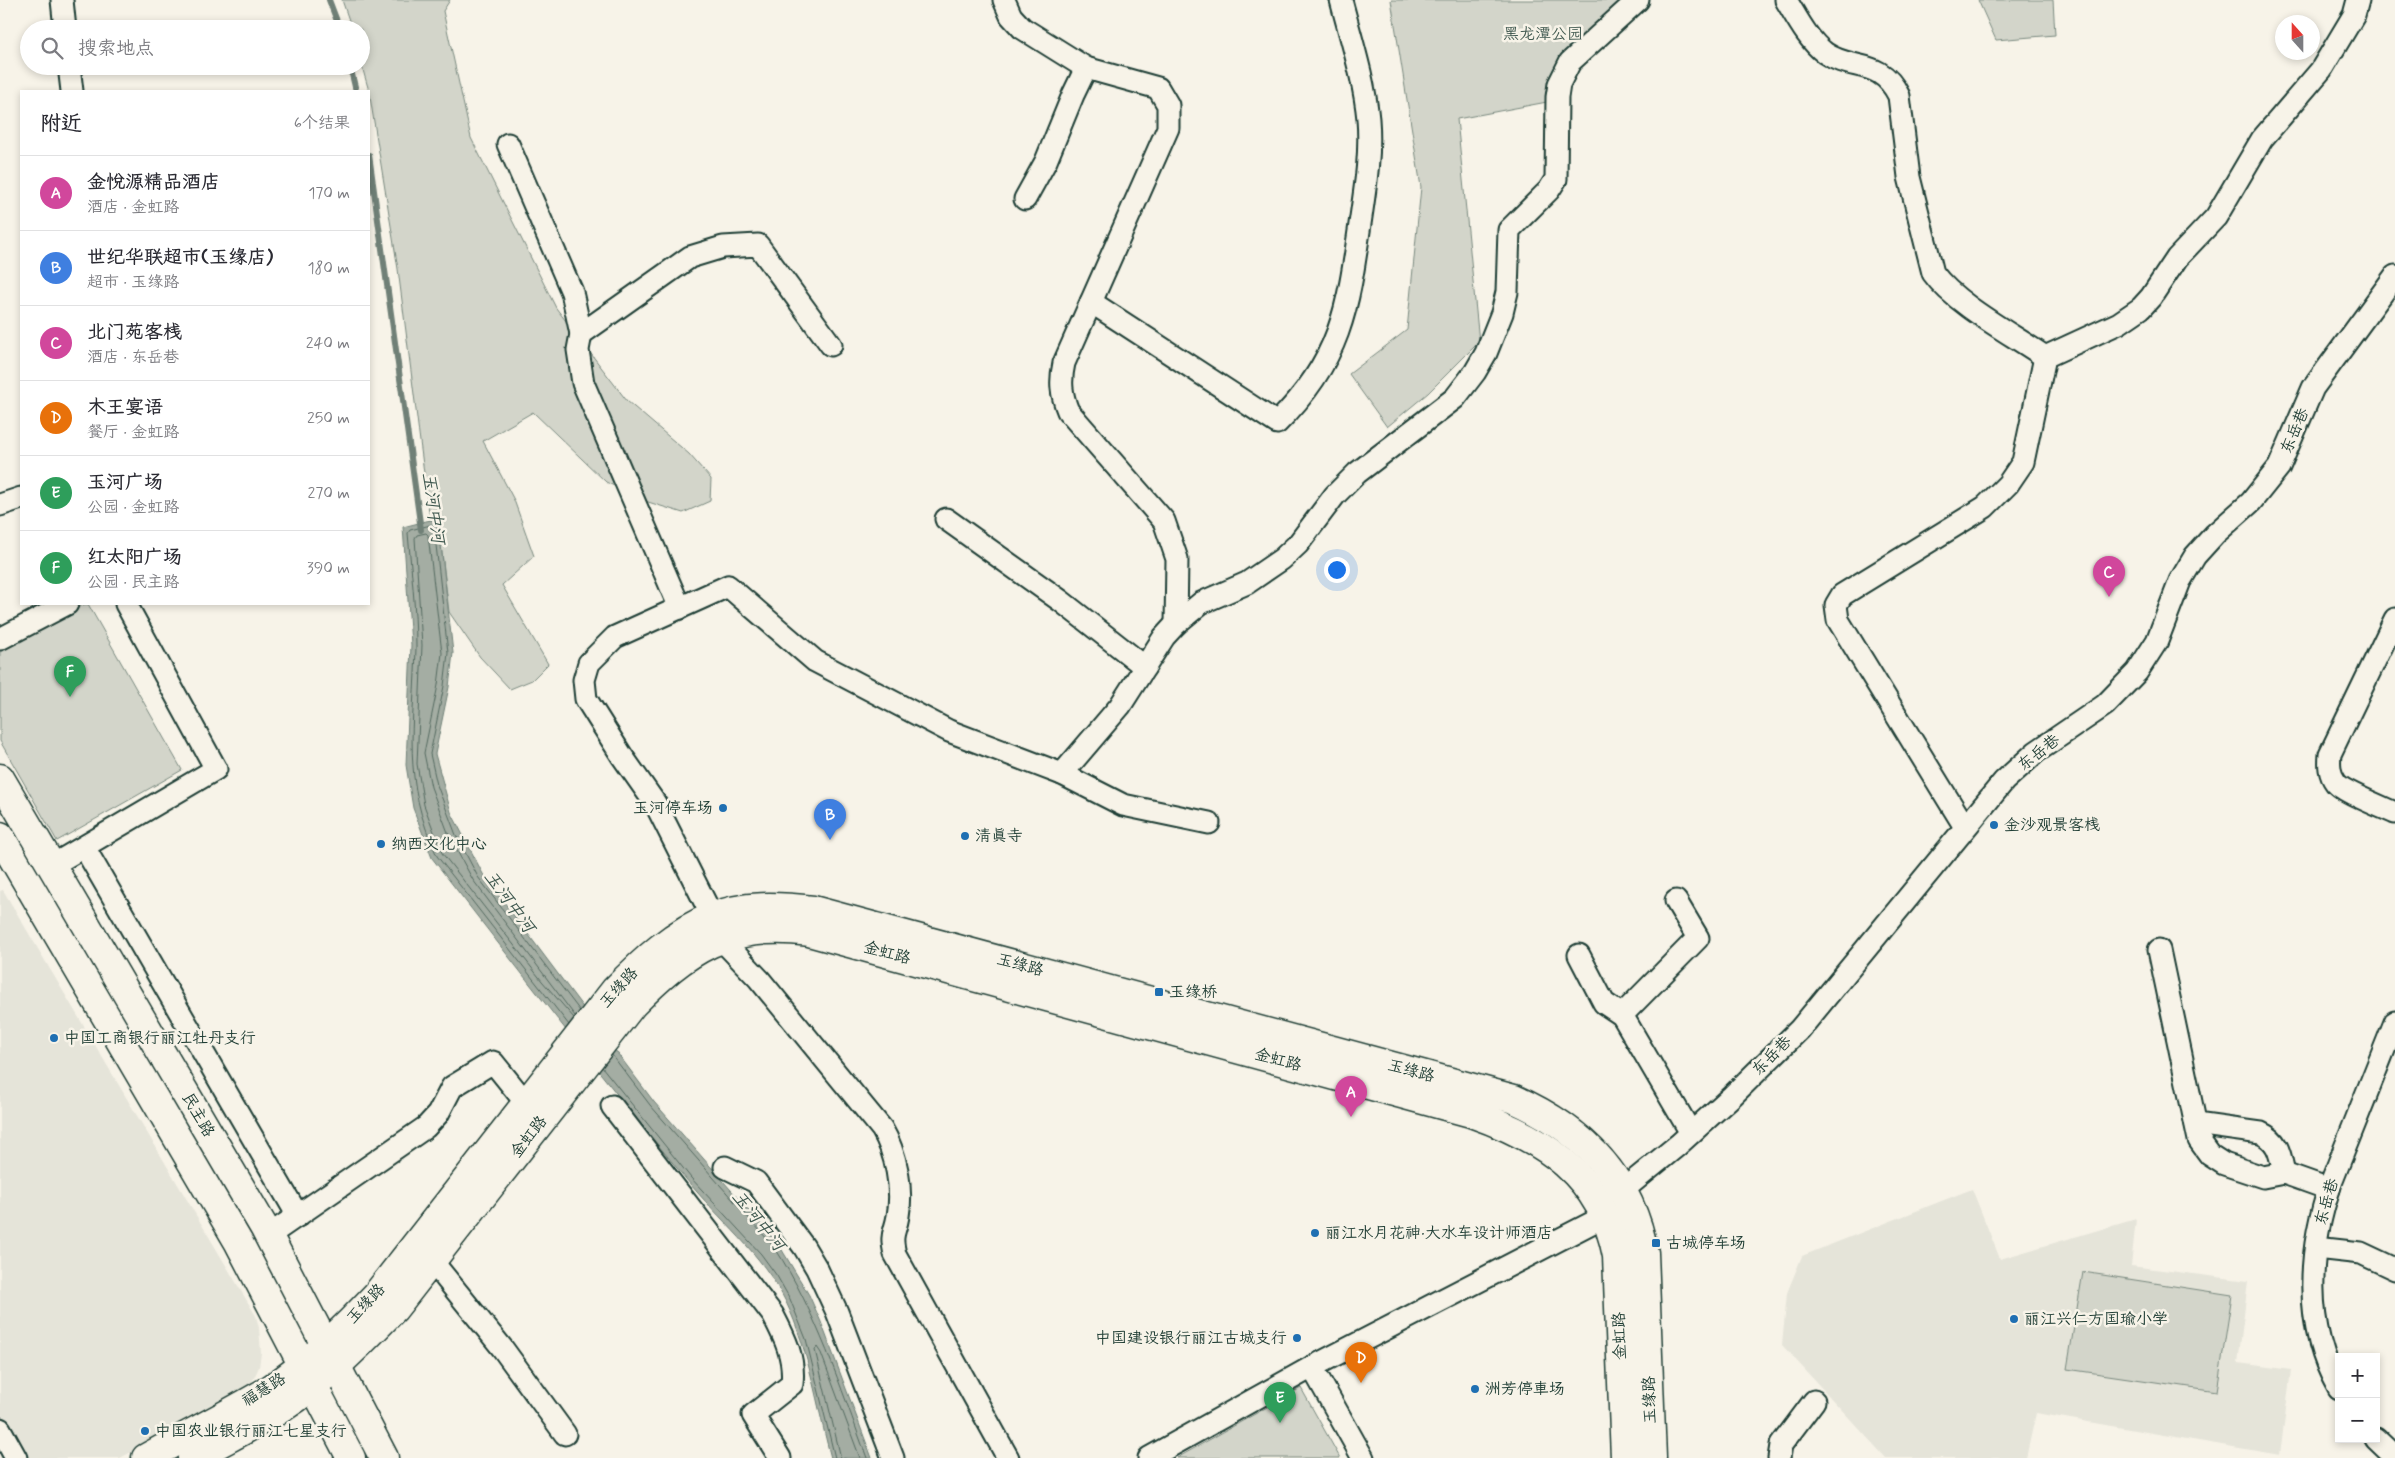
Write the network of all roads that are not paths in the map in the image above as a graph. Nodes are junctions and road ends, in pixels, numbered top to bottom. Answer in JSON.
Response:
{"nodes":[{"id":1,"x":62,"y":0,"type":"edge"},
{"id":2,"x":1004,"y":0,"type":"edge"},
{"id":3,"x":1341,"y":0,"type":"edge"},
{"id":4,"x":1638,"y":0,"type":"edge"},
{"id":5,"x":1786,"y":0,"type":"edge"},
{"id":6,"x":2358,"y":0,"type":"edge"},
{"id":7,"x":64,"y":20,"type":"edge"},
{"id":8,"x":1086,"y":68,"type":"junction"},
{"id":9,"x":70,"y":75,"type":"edge"},
{"id":10,"x":72,"y":90,"type":"edge"},
{"id":11,"x":508,"y":144,"type":"dead end"},
{"id":12,"x":1025,"y":199,"type":"dead end"},
{"id":13,"x":2395,"y":276,"type":"edge"},
{"id":14,"x":1091,"y":302,"type":"junction"},
{"id":15,"x":581,"y":334,"type":"junction"},
{"id":16,"x":832,"y":345,"type":"dead end"},
{"id":17,"x":2045,"y":357,"type":"junction"},
{"id":18,"x":20,"y":498,"type":"edge"},
{"id":19,"x":0,"y":505,"type":"edge"},
{"id":20,"x":946,"y":519,"type":"dead end"},
{"id":21,"x":65,"y":605,"type":"edge"},
{"id":22,"x":127,"y":605,"type":"edge"},
{"id":23,"x":680,"y":608,"type":"junction"},
{"id":24,"x":2395,"y":619,"type":"edge"},
{"id":25,"x":1176,"y":624,"type":"junction"},
{"id":26,"x":0,"y":639,"type":"edge"},
{"id":27,"x":1145,"y":667,"type":"junction"},
{"id":28,"x":1062,"y":774,"type":"junction"},
{"id":29,"x":0,"y":778,"type":"edge"},
{"id":30,"x":2395,"y":814,"type":"edge"},
{"id":31,"x":1209,"y":823,"type":"dead end"},
{"id":32,"x":1965,"y":827,"type":"junction"},
{"id":33,"x":84,"y":846,"type":"junction"},
{"id":34,"x":4,"y":852,"type":"edge"},
{"id":35,"x":51,"y":866,"type":"junction"},
{"id":36,"x":1676,"y":901,"type":"dead end"},
{"id":37,"x":716,"y":927,"type":"junction"},
{"id":38,"x":2159,"y":950,"type":"dead end"},
{"id":39,"x":1579,"y":955,"type":"dead end"},
{"id":40,"x":1622,"y":1015,"type":"junction"},
{"id":41,"x":2395,"y":1022,"type":"edge"},
{"id":42,"x":612,"y":1106,"type":"dead end"},
{"id":43,"x":534,"y":1112,"type":"junction"},
{"id":44,"x":2196,"y":1124,"type":"junction"},
{"id":45,"x":1691,"y":1133,"type":"junction"},
{"id":46,"x":725,"y":1167,"type":"dead end"},
{"id":47,"x":2284,"y":1173,"type":"junction"},
{"id":48,"x":2329,"y":1189,"type":"junction"},
{"id":49,"x":1622,"y":1190,"type":"junction"},
{"id":50,"x":298,"y":1216,"type":"junction"},
{"id":51,"x":1605,"y":1216,"type":"junction"},
{"id":52,"x":268,"y":1236,"type":"junction"},
{"id":53,"x":2316,"y":1248,"type":"junction"},
{"id":54,"x":432,"y":1261,"type":"junction"},
{"id":55,"x":2395,"y":1269,"type":"edge"},
{"id":56,"x":330,"y":1355,"type":"junction"},
{"id":57,"x":1312,"y":1367,"type":"junction"},
{"id":58,"x":308,"y":1375,"type":"junction"},
{"id":59,"x":2335,"y":1381,"type":"edge"},
{"id":60,"x":1814,"y":1401,"type":"dead end"},
{"id":61,"x":0,"y":1429,"type":"edge"},
{"id":62,"x":565,"y":1434,"type":"dead end"},
{"id":63,"x":2380,"y":1443,"type":"edge"},
{"id":64,"x":2395,"y":1457,"type":"edge"},
{"id":65,"x":16,"y":1458,"type":"edge"},
{"id":66,"x":146,"y":1458,"type":"edge"},
{"id":67,"x":192,"y":1458,"type":"edge"},
{"id":68,"x":351,"y":1458,"type":"edge"},
{"id":69,"x":384,"y":1458,"type":"edge"},
{"id":70,"x":780,"y":1458,"type":"edge"},
{"id":71,"x":893,"y":1458,"type":"edge"},
{"id":72,"x":1008,"y":1458,"type":"edge"},
{"id":73,"x":1149,"y":1458,"type":"edge"},
{"id":74,"x":1363,"y":1458,"type":"edge"},
{"id":75,"x":1625,"y":1458,"type":"edge"},
{"id":76,"x":1652,"y":1458,"type":"edge"},
{"id":77,"x":1779,"y":1458,"type":"edge"}],
"edges":[{"from":1,"to":7,"type":"street"},
{"from":2,"to":8,"type":"street"},
{"from":3,"to":14,"type":"street"},
{"from":4,"to":25,"type":"street"},
{"from":5,"to":17,"type":"street"},
{"from":6,"to":17,"type":"street"},
{"from":8,"to":12,"type":"street"},
{"from":8,"to":14,"type":"street"},
{"from":9,"to":10,"type":"street"},
{"from":11,"to":15,"type":"street"},
{"from":13,"to":32,"type":"street","name":"东岳巷"},
{"from":14,"to":25,"type":"street"},
{"from":15,"to":16,"type":"street"},
{"from":15,"to":23,"type":"street"},
{"from":17,"to":32,"type":"street"},
{"from":18,"to":19,"type":"street"},
{"from":20,"to":27,"type":"street"},
{"from":21,"to":26,"type":"street"},
{"from":22,"to":33,"type":"street"},
{"from":23,"to":28,"type":"street"},
{"from":23,"to":37,"type":"street"},
{"from":24,"to":30,"type":"street"},
{"from":25,"to":27,"type":"street"},
{"from":27,"to":28,"type":"street"},
{"from":28,"to":31,"type":"street"},
{"from":29,"to":35,"type":"main road","name":"民主路"},
{"from":32,"to":45,"type":"street","name":"东岳巷"},
{"from":33,"to":35,"type":"street"},
{"from":33,"to":50,"type":"street"},
{"from":34,"to":58,"type":"main road","name":"民主路"},
{"from":35,"to":52,"type":"main road","name":"民主路"},
{"from":36,"to":40,"type":"street"},
{"from":37,"to":43,"type":"main road","name":"金虹路"},
{"from":37,"to":49,"type":"main road","name":"玉缘路"},
{"from":37,"to":51,"type":"main road","name":"金虹路"},
{"from":37,"to":72,"type":"street"},
{"from":38,"to":44,"type":"street"},
{"from":39,"to":40,"type":"street"},
{"from":40,"to":45,"type":"street"},
{"from":41,"to":48,"type":"street","name":"东岳巷"},
{"from":42,"to":70,"type":"street"},
{"from":43,"to":50,"type":"street"},
{"from":43,"to":54,"type":"main road","name":"金虹路"},
{"from":43,"to":56,"type":"main road","name":"玉缘路"},
{"from":44,"to":47,"type":"street"},
{"from":44,"to":47,"type":"street"},
{"from":45,"to":49,"type":"street","name":"东岳巷"},
{"from":46,"to":71,"type":"street"},
{"from":47,"to":48,"type":"street"},
{"from":48,"to":53,"type":"street","name":"东岳巷"},
{"from":49,"to":76,"type":"main road","name":"玉缘路"},
{"from":50,"to":52,"type":"street"},
{"from":51,"to":57,"type":"street"},
{"from":51,"to":75,"type":"main road","name":"金虹路"},
{"from":52,"to":56,"type":"main road","name":"民主路"},
{"from":53,"to":55,"type":"street"},
{"from":53,"to":59,"type":"street","name":"东岳巷"},
{"from":54,"to":56,"type":"main road","name":"金虹路"},
{"from":54,"to":62,"type":"street"},
{"from":56,"to":58,"type":"main road","name":"金虹路"},
{"from":56,"to":69,"type":"main road","name":"民主路"},
{"from":57,"to":73,"type":"street"},
{"from":57,"to":74,"type":"street"},
{"from":58,"to":66,"type":"main road","name":"福慧路"},
{"from":58,"to":67,"type":"main road","name":"福慧路"},
{"from":58,"to":68,"type":"main road","name":"民主路"},
{"from":60,"to":77,"type":"street"},
{"from":61,"to":65,"type":"street"},
{"from":63,"to":64,"type":"street"}]}
